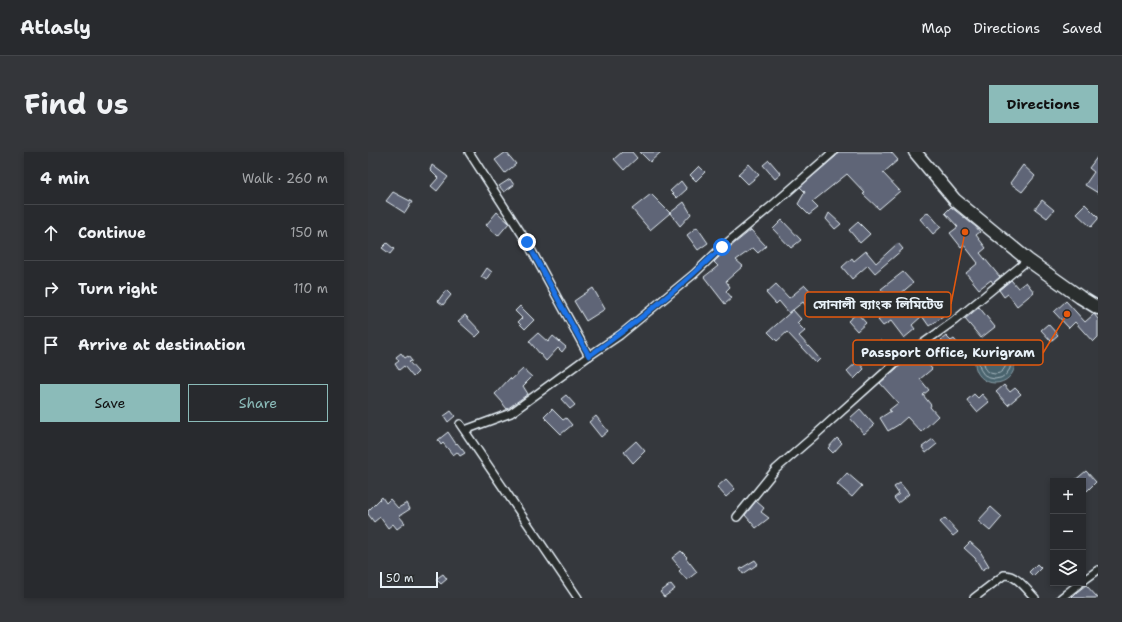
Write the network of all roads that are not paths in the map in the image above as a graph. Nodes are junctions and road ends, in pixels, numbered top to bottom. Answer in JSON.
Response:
{"nodes":[{"id":1,"x":469,"y":152,"type":"edge"},
{"id":2,"x":832,"y":152,"type":"edge"},
{"id":3,"x":914,"y":152,"type":"edge"},
{"id":4,"x":1028,"y":260,"type":"junction"},
{"id":5,"x":1098,"y":308,"type":"edge"},
{"id":6,"x":589,"y":356,"type":"junction"},
{"id":7,"x":460,"y":424,"type":"dead end"},
{"id":8,"x":465,"y":430,"type":"junction"},
{"id":9,"x":737,"y":517,"type":"dead end"},
{"id":10,"x":1098,"y":570,"type":"edge"},
{"id":11,"x":1086,"y":579,"type":"edge"},
{"id":12,"x":1076,"y":586,"type":"edge"},
{"id":13,"x":578,"y":598,"type":"edge"},
{"id":14,"x":974,"y":598,"type":"edge"},
{"id":15,"x":1035,"y":598,"type":"edge"},
{"id":16,"x":1061,"y":598,"type":"edge"}],
"edges":[{"from":1,"to":6,"type":"street"},
{"from":2,"to":6,"type":"street"},
{"from":3,"to":4,"type":"highway"},
{"from":4,"to":5,"type":"highway"},
{"from":4,"to":9,"type":"street"},
{"from":6,"to":8,"type":"street"},
{"from":7,"to":8,"type":"street"},
{"from":8,"to":13,"type":"street"},
{"from":10,"to":11,"type":"street"},
{"from":12,"to":16,"type":"street"},
{"from":14,"to":15,"type":"street"}]}
